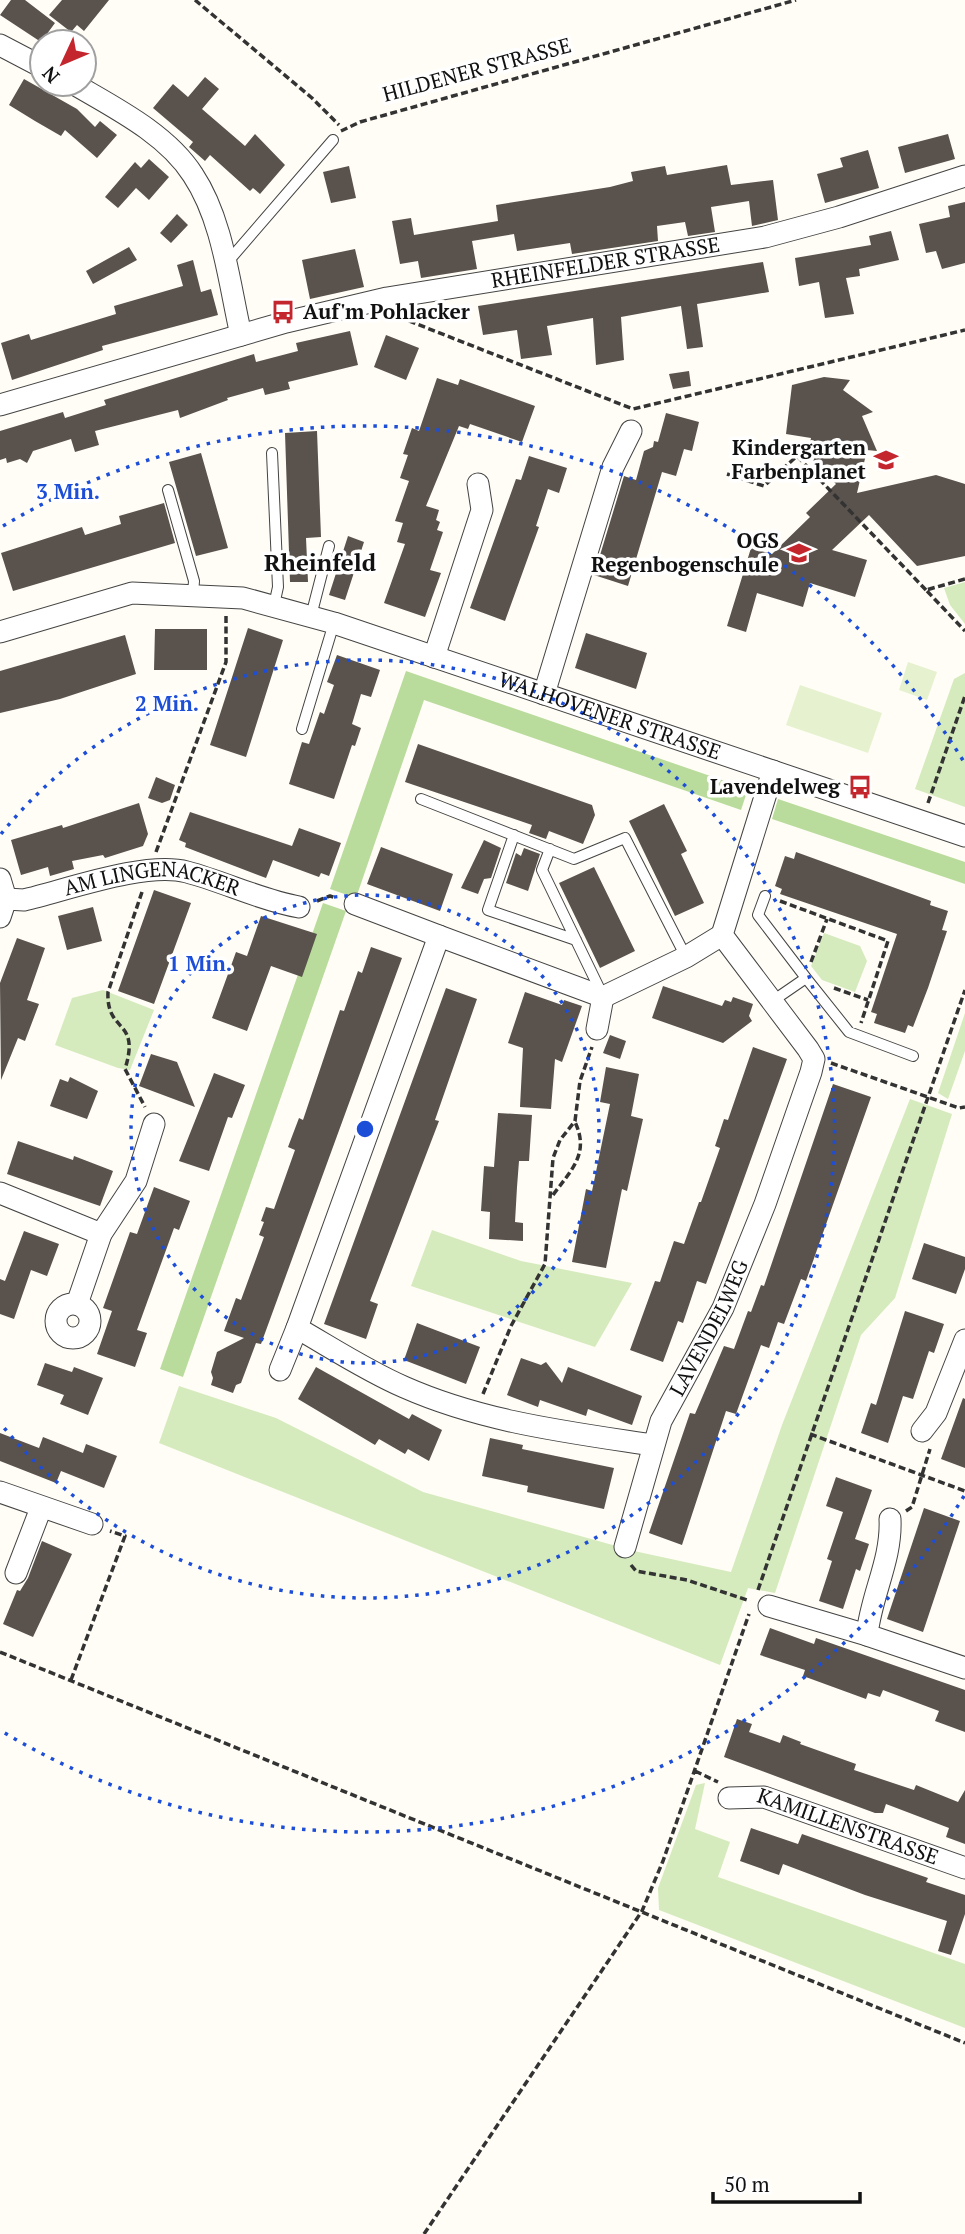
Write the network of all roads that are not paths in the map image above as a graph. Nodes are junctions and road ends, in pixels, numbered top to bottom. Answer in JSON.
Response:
{"nodes":[{"id":1,"x":0,"y":45,"type":"edge"},
{"id":2,"x":28,"y":59,"type":"edge"},
{"id":3,"x":97,"y":98,"type":"edge"},
{"id":4,"x":333,"y":140,"type":"road end"},
{"id":5,"x":965,"y":176,"type":"edge"},
{"id":6,"x":225,"y":265,"type":"junction"},
{"id":7,"x":241,"y":335,"type":"junction"},
{"id":8,"x":0,"y":405,"type":"edge"},
{"id":9,"x":631,"y":431,"type":"dead end"},
{"id":10,"x":272,"y":453,"type":"dead end"},
{"id":11,"x":478,"y":484,"type":"dead end"},
{"id":12,"x":168,"y":490,"type":"dead end"},
{"id":13,"x":329,"y":546,"type":"dead end"},
{"id":14,"x":192,"y":594,"type":"junction"},
{"id":15,"x":274,"y":605,"type":"junction"},
{"id":16,"x":311,"y":616,"type":"junction"},
{"id":17,"x":334,"y":623,"type":"junction"},
{"id":18,"x":0,"y":632,"type":"edge"},
{"id":19,"x":434,"y":657,"type":"junction"},
{"id":20,"x":544,"y":694,"type":"junction"},
{"id":21,"x":302,"y":729,"type":"dead end"},
{"id":22,"x":773,"y":771,"type":"junction"},
{"id":23,"x":421,"y":799,"type":"dead end"},
{"id":24,"x":514,"y":835,"type":"junction"},
{"id":25,"x":965,"y":836,"type":"edge"},
{"id":26,"x":550,"y":849,"type":"junction"},
{"id":27,"x":765,"y":896,"type":"road end"},
{"id":28,"x":2,"y":898,"type":"edge"},
{"id":29,"x":355,"y":904,"type":"road end"},
{"id":30,"x":299,"y":907,"type":"road end"},
{"id":31,"x":722,"y":935,"type":"junction"},
{"id":32,"x":439,"y":936,"type":"junction"},
{"id":33,"x":576,"y":940,"type":"junction"},
{"id":34,"x":686,"y":957,"type":"junction"},
{"id":35,"x":806,"y":978,"type":"junction"},
{"id":36,"x":603,"y":997,"type":"junction"},
{"id":37,"x":774,"y":1000,"type":"junction"},
{"id":38,"x":597,"y":1029,"type":"road end"},
{"id":39,"x":914,"y":1056,"type":"dead end"},
{"id":40,"x":154,"y":1124,"type":"road end"},
{"id":41,"x":0,"y":1193,"type":"edge"},
{"id":42,"x":101,"y":1234,"type":"junction"},
{"id":43,"x":78,"y":1304,"type":"dead end"},
{"id":44,"x":297,"y":1328,"type":"junction"},
{"id":45,"x":965,"y":1340,"type":"edge"},
{"id":46,"x":280,"y":1370,"type":"dead end"},
{"id":47,"x":922,"y":1431,"type":"road end"},
{"id":48,"x":652,"y":1446,"type":"junction"},
{"id":49,"x":0,"y":1492,"type":"edge"},
{"id":50,"x":41,"y":1508,"type":"junction"},
{"id":51,"x":890,"y":1520,"type":"road end"},
{"id":52,"x":92,"y":1524,"type":"road end"},
{"id":53,"x":625,"y":1547,"type":"road end"},
{"id":54,"x":16,"y":1573,"type":"dead end"},
{"id":55,"x":761,"y":1604,"type":"road end"},
{"id":56,"x":867,"y":1635,"type":"junction"},
{"id":57,"x":965,"y":1668,"type":"edge"},
{"id":58,"x":729,"y":1798,"type":"road end"},
{"id":59,"x":965,"y":1868,"type":"edge"}],
"edges":[{"from":1,"to":2,"type":"street"},
{"from":3,"to":6,"type":"street"},
{"from":4,"to":6,"type":"lane"},
{"from":5,"to":7,"type":"street","name":"RHEINFELDER STRASSE"},
{"from":6,"to":7,"type":"street"},
{"from":7,"to":8,"type":"street","name":"RHEINFELDER STRASSE"},
{"from":9,"to":20,"type":"street"},
{"from":10,"to":15,"type":"lane"},
{"from":11,"to":19,"type":"street"},
{"from":12,"to":14,"type":"lane"},
{"from":13,"to":16,"type":"lane"},
{"from":14,"to":15,"type":"street","name":"WALHOVENER STRASSE"},
{"from":14,"to":18,"type":"street","name":"WALHOVENER STRASSE"},
{"from":15,"to":16,"type":"street","name":"WALHOVENER STRASSE"},
{"from":16,"to":17,"type":"street","name":"WALHOVENER STRASSE"},
{"from":17,"to":19,"type":"street","name":"WALHOVENER STRASSE"},
{"from":17,"to":21,"type":"lane"},
{"from":19,"to":20,"type":"street","name":"WALHOVENER STRASSE"},
{"from":20,"to":22,"type":"street","name":"WALHOVENER STRASSE"},
{"from":22,"to":25,"type":"street","name":"WALHOVENER STRASSE"},
{"from":22,"to":31,"type":"street"},
{"from":23,"to":24,"type":"lane"},
{"from":24,"to":26,"type":"lane"},
{"from":24,"to":33,"type":"lane"},
{"from":26,"to":33,"type":"lane"},
{"from":26,"to":34,"type":"lane"},
{"from":27,"to":35,"type":"lane"},
{"from":28,"to":30,"type":"street","name":"AM LINGENACKER"},
{"from":29,"to":32,"type":"street"},
{"from":31,"to":34,"type":"street"},
{"from":31,"to":37,"type":"street"},
{"from":32,"to":36,"type":"street"},
{"from":32,"to":44,"type":"street"},
{"from":33,"to":36,"type":"lane"},
{"from":34,"to":36,"type":"street"},
{"from":35,"to":37,"type":"lane"},
{"from":35,"to":39,"type":"lane"},
{"from":36,"to":38,"type":"street"},
{"from":37,"to":48,"type":"street","name":"LAVENDELWEG"},
{"from":40,"to":42,"type":"street"},
{"from":41,"to":42,"type":"street"},
{"from":42,"to":43,"type":"street"},
{"from":44,"to":46,"type":"street"},
{"from":44,"to":48,"type":"street"},
{"from":45,"to":47,"type":"street"},
{"from":48,"to":53,"type":"street","name":"LAVENDELWEG"},
{"from":49,"to":50,"type":"street"},
{"from":50,"to":52,"type":"street"},
{"from":50,"to":54,"type":"street"},
{"from":51,"to":56,"type":"street"},
{"from":55,"to":56,"type":"street"},
{"from":56,"to":57,"type":"street"},
{"from":58,"to":59,"type":"street","name":"KAMILLENSTRASSE"}]}
